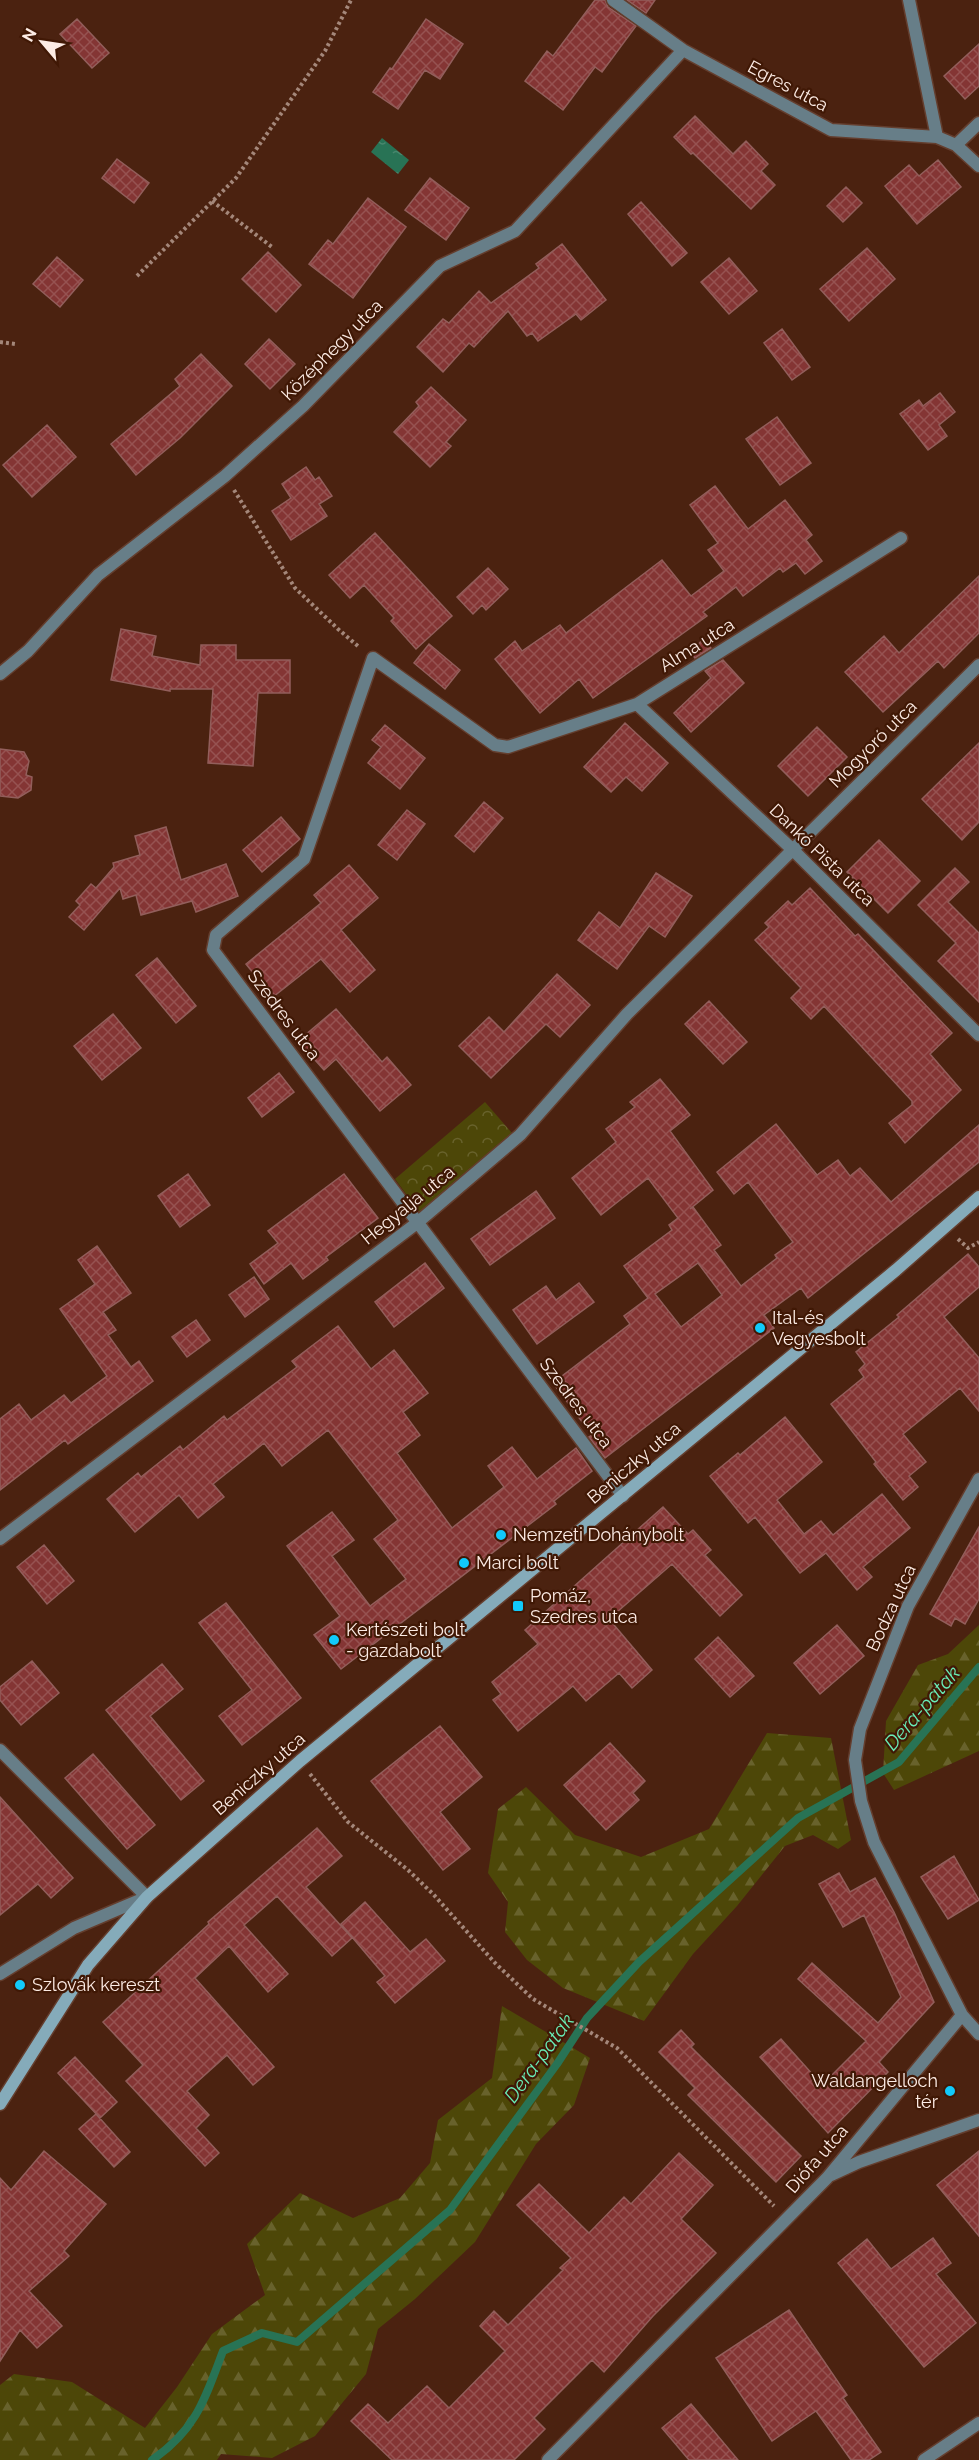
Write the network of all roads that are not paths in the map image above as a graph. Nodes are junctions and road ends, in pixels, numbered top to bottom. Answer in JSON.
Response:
{"nodes":[{"id":1,"x":613,"y":0,"type":"edge"},
{"id":2,"x":909,"y":0,"type":"edge"},
{"id":3,"x":683,"y":50,"type":"junction"},
{"id":4,"x":979,"y":123,"type":"edge"},
{"id":5,"x":938,"y":137,"type":"junction"},
{"id":6,"x":956,"y":145,"type":"junction"},
{"id":7,"x":979,"y":166,"type":"edge"},
{"id":8,"x":901,"y":538,"type":"dead end"},
{"id":9,"x":979,"y":665,"type":"edge"},
{"id":10,"x":0,"y":674,"type":"edge"},
{"id":11,"x":637,"y":704,"type":"junction"},
{"id":12,"x":495,"y":745,"type":"joint"},
{"id":13,"x":793,"y":850,"type":"junction"},
{"id":14,"x":979,"y":1035,"type":"edge"},
{"id":15,"x":979,"y":1197,"type":"edge"},
{"id":16,"x":417,"y":1223,"type":"junction"},
{"id":17,"x":979,"y":1479,"type":"edge"},
{"id":18,"x":623,"y":1496,"type":"junction"},
{"id":19,"x":0,"y":1539,"type":"edge"},
{"id":20,"x":0,"y":1750,"type":"edge"},
{"id":21,"x":147,"y":1898,"type":"junction"},
{"id":22,"x":0,"y":1974,"type":"edge"},
{"id":23,"x":962,"y":2015,"type":"junction"},
{"id":24,"x":979,"y":2034,"type":"edge"},
{"id":25,"x":0,"y":2104,"type":"edge"},
{"id":26,"x":979,"y":2120,"type":"edge"},
{"id":27,"x":827,"y":2178,"type":"junction"},
{"id":28,"x":979,"y":2422,"type":"edge"},
{"id":29,"x":548,"y":2460,"type":"edge"},
{"id":30,"x":924,"y":2460,"type":"edge"}],
"edges":[{"from":1,"to":3,"type":"street","name":"Egres utca"},
{"from":2,"to":5,"type":"street"},
{"from":3,"to":5,"type":"street","name":"Egres utca"},
{"from":3,"to":10,"type":"street","name":"Középhegy utca"},
{"from":4,"to":6,"type":"street"},
{"from":5,"to":6,"type":"street","name":"Egres utca"},
{"from":6,"to":7,"type":"street","name":"Egres utca"},
{"from":8,"to":11,"type":"street","name":"Alma utca"},
{"from":9,"to":13,"type":"street","name":"Mogyoró utca"},
{"from":11,"to":12,"type":"street","name":"Alma utca"},
{"from":11,"to":13,"type":"street","name":"Dankó Pista utca"},
{"from":12,"to":16,"type":"street","name":"Szedres utca"},
{"from":13,"to":14,"type":"street","name":"Dankó Pista utca"},
{"from":13,"to":16,"type":"street","name":"Hegyalja utca"},
{"from":15,"to":18,"type":"main road","name":"Beniczky utca"},
{"from":16,"to":18,"type":"street","name":"Szedres utca"},
{"from":16,"to":19,"type":"street","name":"Hegyalja utca"},
{"from":17,"to":23,"type":"street","name":"Bodza utca"},
{"from":18,"to":21,"type":"main road","name":"Beniczky utca"},
{"from":20,"to":21,"type":"street"},
{"from":21,"to":22,"type":"street"},
{"from":21,"to":25,"type":"main road","name":"Beniczky utca"},
{"from":23,"to":24,"type":"street"},
{"from":23,"to":27,"type":"street","name":"Diófa utca"},
{"from":26,"to":27,"type":"street"},
{"from":27,"to":29,"type":"street","name":"Diófa utca"},
{"from":28,"to":30,"type":"street"}]}
